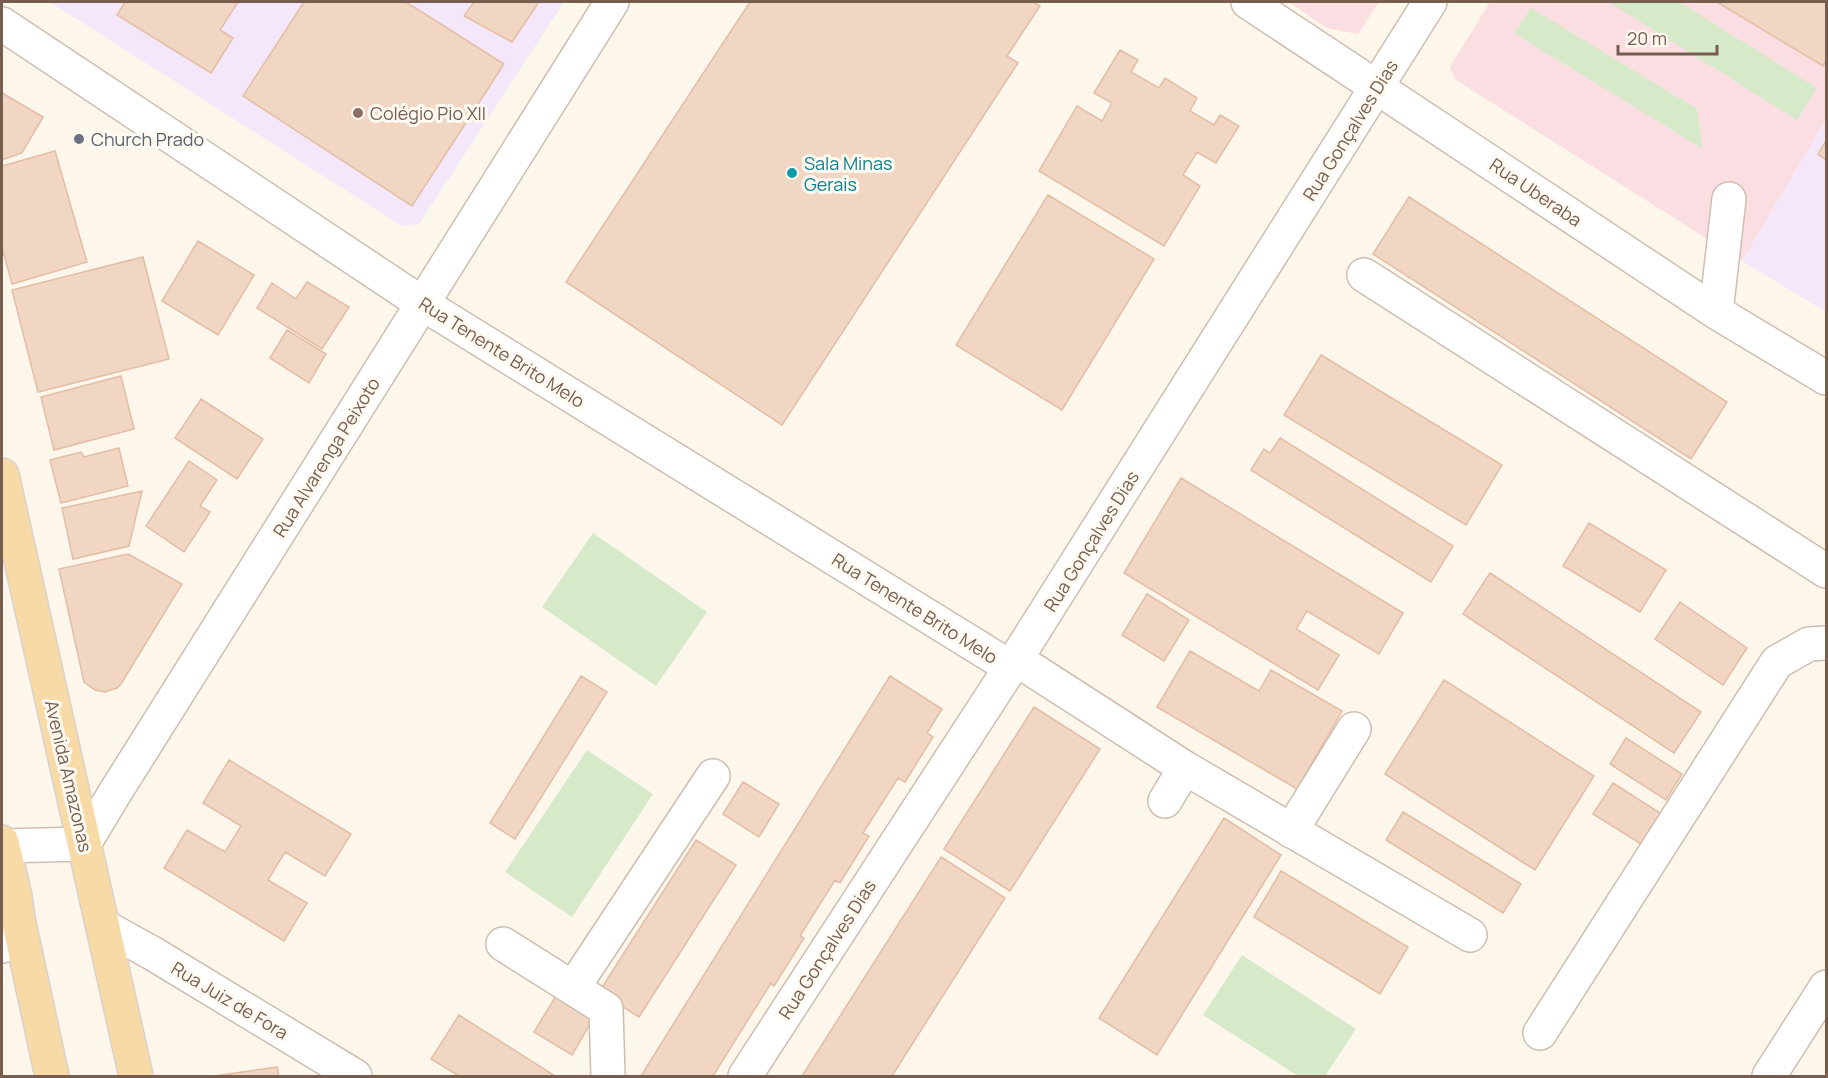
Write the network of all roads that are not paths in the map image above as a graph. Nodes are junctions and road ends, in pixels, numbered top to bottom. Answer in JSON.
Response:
{"nodes":[{"id":1,"x":612,"y":2,"type":"edge"},
{"id":2,"x":1248,"y":2,"type":"edge"},
{"id":3,"x":1430,"y":2,"type":"edge"},
{"id":4,"x":2,"y":24,"type":"edge"},
{"id":5,"x":1378,"y":86,"type":"junction"},
{"id":6,"x":1729,"y":199,"type":"dead end"},
{"id":7,"x":1364,"y":275,"type":"dead end"},
{"id":8,"x":423,"y":303,"type":"junction"},
{"id":9,"x":1716,"y":312,"type":"junction"},
{"id":10,"x":1827,"y":378,"type":"edge"},
{"id":11,"x":2,"y":475,"type":"edge"},
{"id":12,"x":1827,"y":571,"type":"edge"},
{"id":13,"x":1827,"y":643,"type":"edge"},
{"id":14,"x":1013,"y":663,"type":"junction"},
{"id":15,"x":1354,"y":729,"type":"dead end"},
{"id":16,"x":1185,"y":768,"type":"junction"},
{"id":17,"x":713,"y":776,"type":"dead end"},
{"id":18,"x":1165,"y":801,"type":"dead end"},
{"id":19,"x":1291,"y":831,"type":"junction"},
{"id":20,"x":84,"y":844,"type":"junction"},
{"id":21,"x":2,"y":845,"type":"edge"},
{"id":22,"x":103,"y":926,"type":"junction"},
{"id":23,"x":10,"y":932,"type":"edge"},
{"id":24,"x":1470,"y":935,"type":"dead end"},
{"id":25,"x":503,"y":944,"type":"dead end"},
{"id":26,"x":1827,"y":987,"type":"edge"},
{"id":27,"x":573,"y":988,"type":"junction"},
{"id":28,"x":1540,"y":1033,"type":"dead end"},
{"id":29,"x":52,"y":1077,"type":"edge"},
{"id":30,"x":136,"y":1077,"type":"edge"},
{"id":31,"x":355,"y":1077,"type":"edge"},
{"id":32,"x":608,"y":1077,"type":"edge"},
{"id":33,"x":745,"y":1077,"type":"edge"},
{"id":34,"x":1769,"y":1077,"type":"edge"}],
"edges":[{"from":1,"to":8,"type":"street","name":"Rua Alvarenga Peixoto"},
{"from":2,"to":5,"type":"street","name":"Rua Uberaba"},
{"from":3,"to":5,"type":"street","name":"Rua Gonçalves Dias"},
{"from":4,"to":8,"type":"street","name":"Rua Tenente Brito Melo"},
{"from":5,"to":9,"type":"street","name":"Rua Uberaba"},
{"from":5,"to":14,"type":"street","name":"Rua Gonçalves Dias"},
{"from":6,"to":9,"type":"street"},
{"from":7,"to":12,"type":"street"},
{"from":8,"to":14,"type":"street","name":"Rua Tenente Brito Melo"},
{"from":8,"to":20,"type":"street","name":"Rua Alvarenga Peixoto"},
{"from":9,"to":10,"type":"street","name":"Rua Uberaba"},
{"from":11,"to":20,"type":"main road","name":"Avenida Amazonas"},
{"from":13,"to":28,"type":"street"},
{"from":14,"to":16,"type":"street","name":"Rua Tenente Brito Melo"},
{"from":14,"to":33,"type":"street","name":"Rua Gonçalves Dias"},
{"from":15,"to":19,"type":"street"},
{"from":16,"to":18,"type":"street"},
{"from":16,"to":19,"type":"street","name":"Rua Tenente Brito Melo"},
{"from":17,"to":27,"type":"street"},
{"from":19,"to":24,"type":"street","name":"Rua Tenente Brito Melo"},
{"from":20,"to":21,"type":"street"},
{"from":20,"to":22,"type":"main road","name":"Avenida Amazonas"},
{"from":21,"to":23,"type":"main road"},
{"from":22,"to":30,"type":"main road","name":"Avenida Amazonas"},
{"from":22,"to":31,"type":"street","name":"Rua Juiz de Fora"},
{"from":23,"to":29,"type":"main road"},
{"from":25,"to":27,"type":"street"},
{"from":26,"to":34,"type":"street"},
{"from":27,"to":32,"type":"street"}]}
